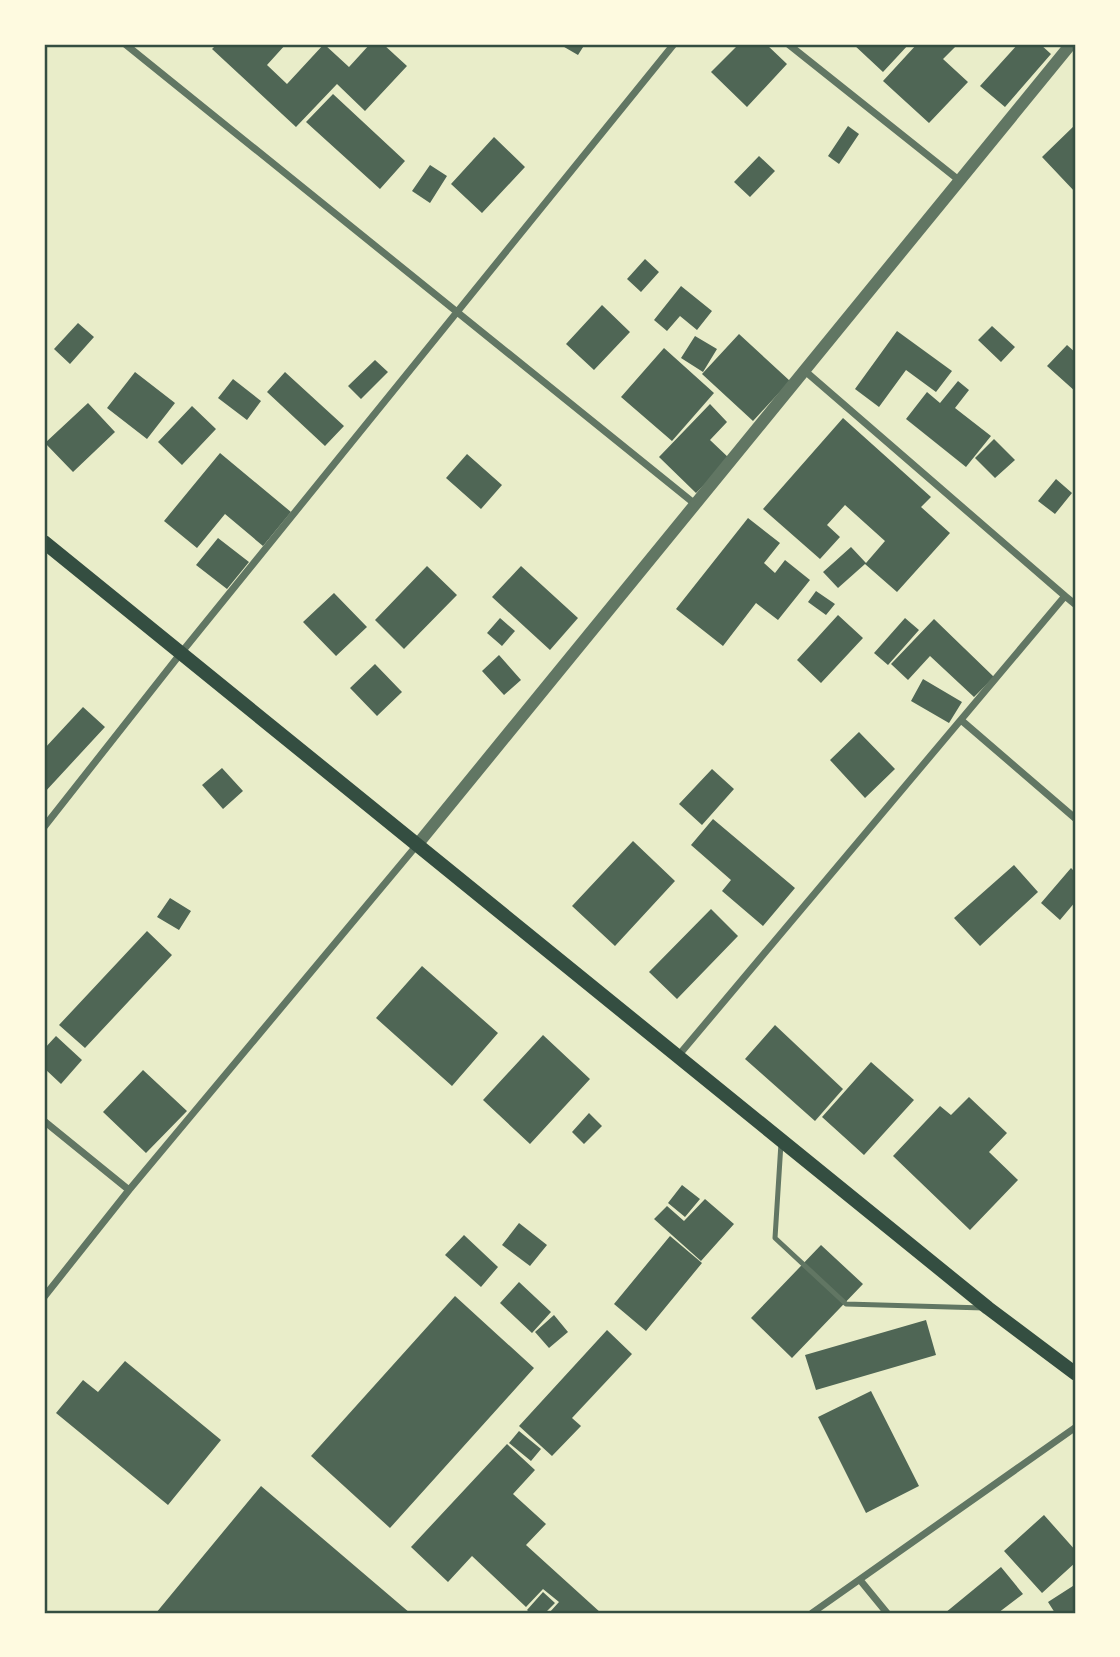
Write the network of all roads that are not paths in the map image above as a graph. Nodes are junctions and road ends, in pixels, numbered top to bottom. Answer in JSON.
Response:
{"nodes":[{"id":1,"x":125,"y":44,"type":"edge"},
{"id":2,"x":674,"y":44,"type":"edge"},
{"id":3,"x":788,"y":44,"type":"edge"},
{"id":4,"x":1071,"y":44,"type":"edge"},
{"id":5,"x":960,"y":181,"type":"junction"},
{"id":6,"x":457,"y":311,"type":"junction"},
{"id":7,"x":804,"y":371,"type":"junction"},
{"id":8,"x":695,"y":504,"type":"junction"},
{"id":9,"x":44,"y":542,"type":"edge"},
{"id":10,"x":1065,"y":596,"type":"junction"},
{"id":11,"x":1076,"y":605,"type":"edge"},
{"id":12,"x":181,"y":653,"type":"junction"},
{"id":13,"x":961,"y":720,"type":"junction"},
{"id":14,"x":1076,"y":819,"type":"edge"},
{"id":15,"x":44,"y":827,"type":"edge"},
{"id":16,"x":417,"y":845,"type":"junction"},
{"id":17,"x":678,"y":1056,"type":"junction"},
{"id":18,"x":44,"y":1121,"type":"edge"},
{"id":19,"x":781,"y":1140,"type":"junction"},
{"id":20,"x":130,"y":1190,"type":"junction"},
{"id":21,"x":44,"y":1297,"type":"edge"},
{"id":22,"x":988,"y":1308,"type":"junction"},
{"id":23,"x":1076,"y":1374,"type":"edge"},
{"id":24,"x":1076,"y":1427,"type":"edge"},
{"id":25,"x":860,"y":1580,"type":"junction"},
{"id":26,"x":812,"y":1613,"type":"edge"},
{"id":27,"x":887,"y":1613,"type":"edge"}],
"edges":[{"from":1,"to":6,"type":"street"},
{"from":2,"to":6,"type":"street"},
{"from":3,"to":5,"type":"street"},
{"from":4,"to":5,"type":"street"},
{"from":5,"to":7,"type":"street"},
{"from":6,"to":8,"type":"street"},
{"from":6,"to":12,"type":"street"},
{"from":7,"to":8,"type":"street"},
{"from":7,"to":10,"type":"street"},
{"from":8,"to":16,"type":"street"},
{"from":9,"to":12,"type":"main road"},
{"from":10,"to":11,"type":"street"},
{"from":10,"to":13,"type":"street"},
{"from":12,"to":15,"type":"street"},
{"from":12,"to":16,"type":"main road"},
{"from":13,"to":14,"type":"street"},
{"from":13,"to":17,"type":"street"},
{"from":16,"to":17,"type":"main road"},
{"from":16,"to":20,"type":"street"},
{"from":17,"to":19,"type":"main road"},
{"from":18,"to":20,"type":"street"},
{"from":19,"to":22,"type":"main road"},
{"from":19,"to":22,"type":"lane"},
{"from":20,"to":21,"type":"street"},
{"from":22,"to":23,"type":"main road"},
{"from":24,"to":25,"type":"street"},
{"from":25,"to":26,"type":"street"},
{"from":25,"to":27,"type":"street"}]}
